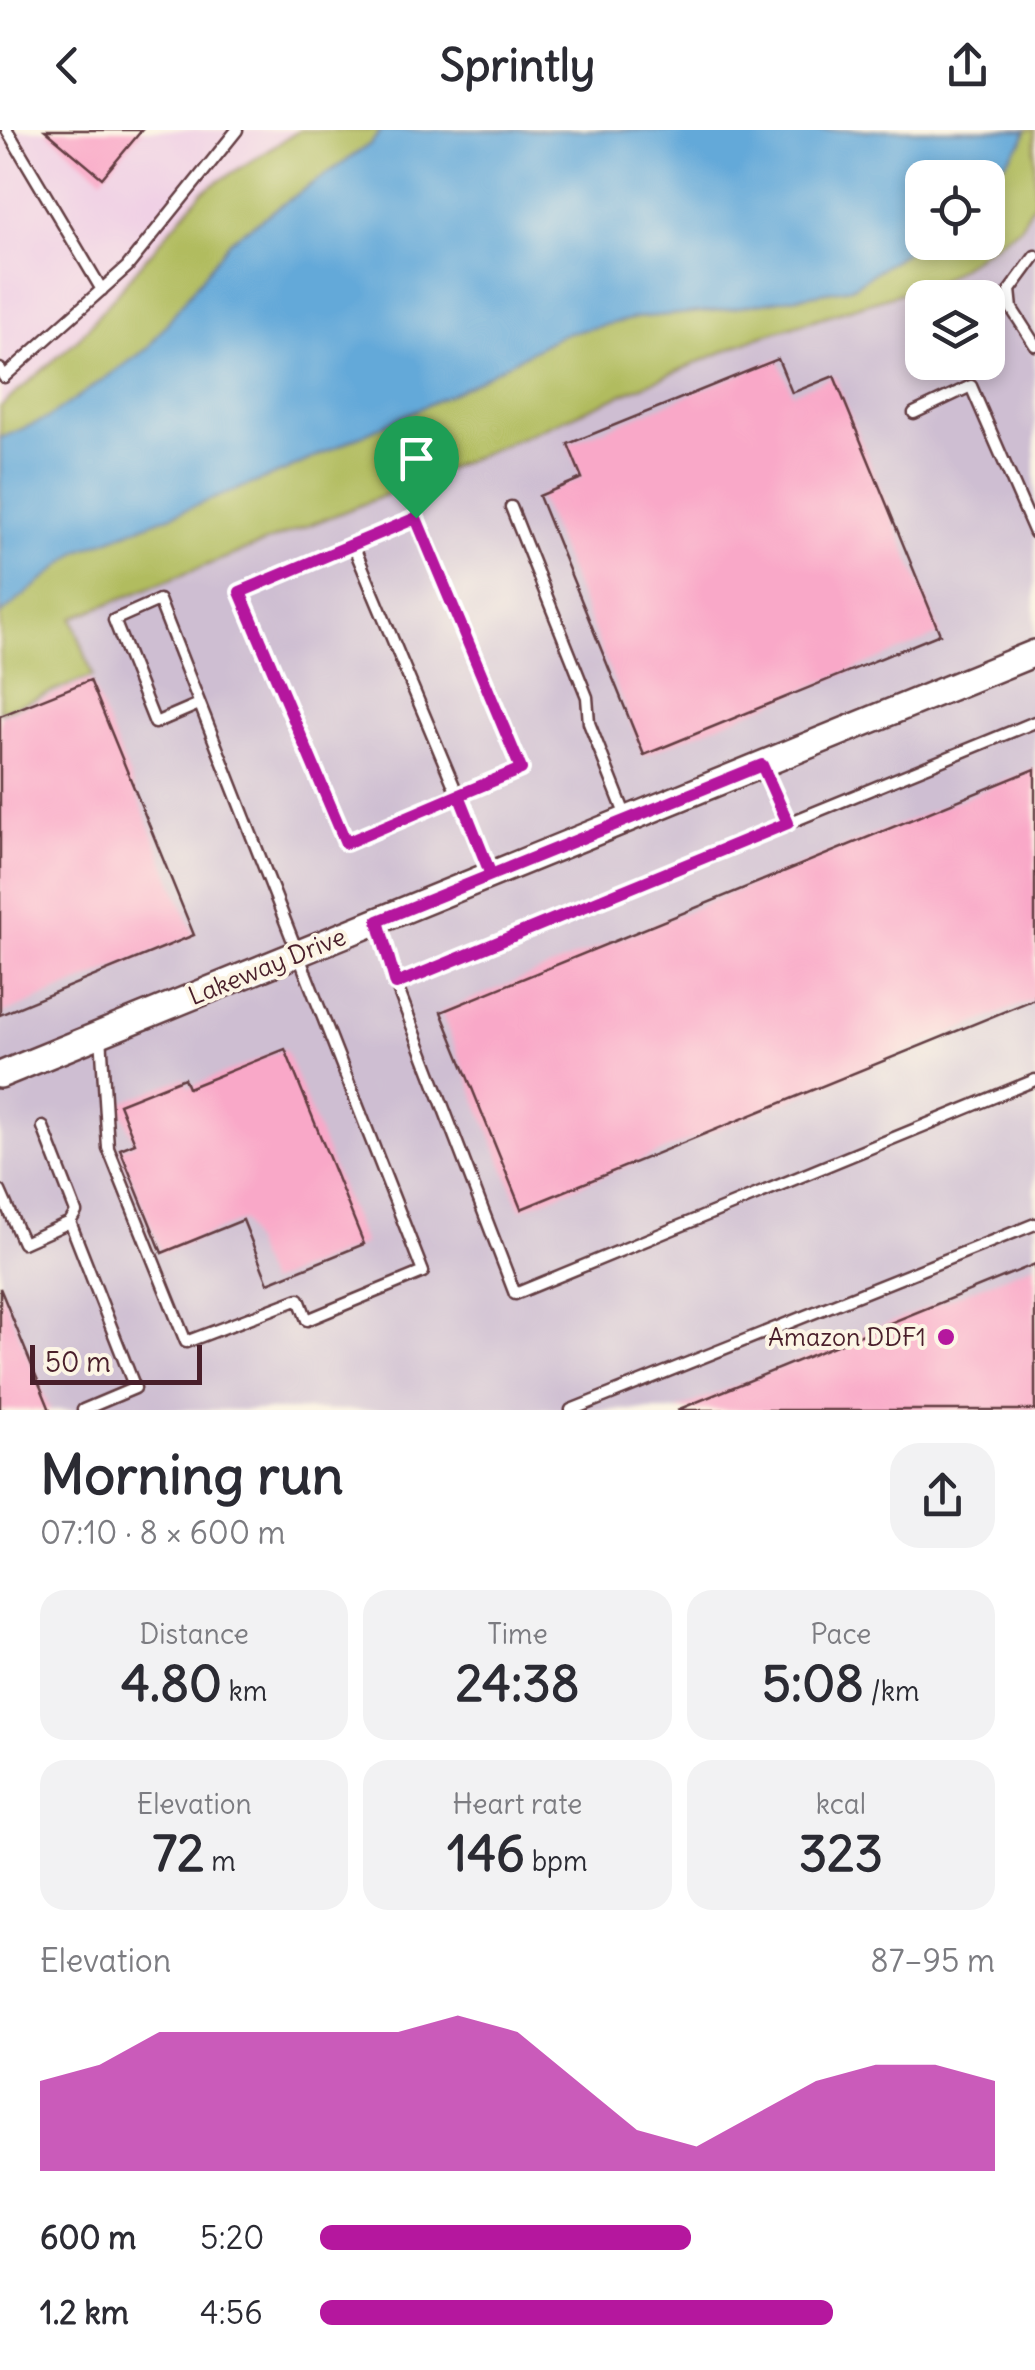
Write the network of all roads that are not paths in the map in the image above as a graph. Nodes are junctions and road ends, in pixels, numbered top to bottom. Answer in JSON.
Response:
{"nodes":[{"id":1,"x":8,"y":130,"type":"edge"},
{"id":2,"x":238,"y":130,"type":"edge"},
{"id":3,"x":1035,"y":256,"type":"edge"},
{"id":4,"x":102,"y":290,"type":"junction"},
{"id":5,"x":1035,"y":344,"type":"edge"},
{"id":6,"x":0,"y":369,"type":"edge"},
{"id":7,"x":914,"y":413,"type":"dead end"},
{"id":8,"x":511,"y":507,"type":"dead end"},
{"id":9,"x":1035,"y":533,"type":"edge"},
{"id":10,"x":353,"y":545,"type":"junction"},
{"id":11,"x":1035,"y":653,"type":"edge"},
{"id":12,"x":199,"y":704,"type":"junction"},
{"id":13,"x":1035,"y":722,"type":"edge"},
{"id":14,"x":762,"y":765,"type":"junction"},
{"id":15,"x":459,"y":795,"type":"junction"},
{"id":16,"x":627,"y":820,"type":"junction"},
{"id":17,"x":788,"y":823,"type":"junction"},
{"id":18,"x":491,"y":875,"type":"junction"},
{"id":19,"x":378,"y":921,"type":"junction"},
{"id":20,"x":296,"y":954,"type":"junction"},
{"id":21,"x":396,"y":984,"type":"junction"},
{"id":22,"x":101,"y":1034,"type":"junction"},
{"id":23,"x":0,"y":1075,"type":"edge"},
{"id":24,"x":1035,"y":1080,"type":"edge"},
{"id":25,"x":43,"y":1127,"type":"dead end"},
{"id":26,"x":0,"y":1190,"type":"edge"},
{"id":27,"x":70,"y":1222,"type":"junction"},
{"id":28,"x":1035,"y":1224,"type":"edge"},
{"id":29,"x":83,"y":1410,"type":"edge"},
{"id":30,"x":571,"y":1410,"type":"edge"}],
"edges":[{"from":1,"to":4,"type":"lane"},
{"from":2,"to":4,"type":"lane"},
{"from":3,"to":5,"type":"lane"},
{"from":4,"to":6,"type":"lane"},
{"from":7,"to":9,"type":"lane"},
{"from":8,"to":16,"type":"lane"},
{"from":10,"to":15,"type":"lane"},
{"from":10,"to":15,"type":"lane"},
{"from":10,"to":15,"type":"lane"},
{"from":11,"to":14,"type":"street","name":"Lakeway Drive"},
{"from":12,"to":12,"type":"lane"},
{"from":12,"to":20,"type":"lane"},
{"from":13,"to":17,"type":"lane"},
{"from":14,"to":16,"type":"street","name":"Lakeway Drive"},
{"from":14,"to":17,"type":"lane"},
{"from":15,"to":18,"type":"lane"},
{"from":16,"to":18,"type":"street","name":"Lakeway Drive"},
{"from":17,"to":21,"type":"lane"},
{"from":18,"to":19,"type":"street","name":"Lakeway Drive"},
{"from":19,"to":20,"type":"street","name":"Lakeway Drive"},
{"from":19,"to":21,"type":"lane"},
{"from":20,"to":22,"type":"street","name":"Lakeway Drive"},
{"from":20,"to":22,"type":"lane"},
{"from":21,"to":24,"type":"lane"},
{"from":22,"to":23,"type":"street","name":"Lakeway Drive"},
{"from":25,"to":27,"type":"lane"},
{"from":26,"to":27,"type":"lane"},
{"from":27,"to":29,"type":"lane"},
{"from":28,"to":30,"type":"lane"}]}
